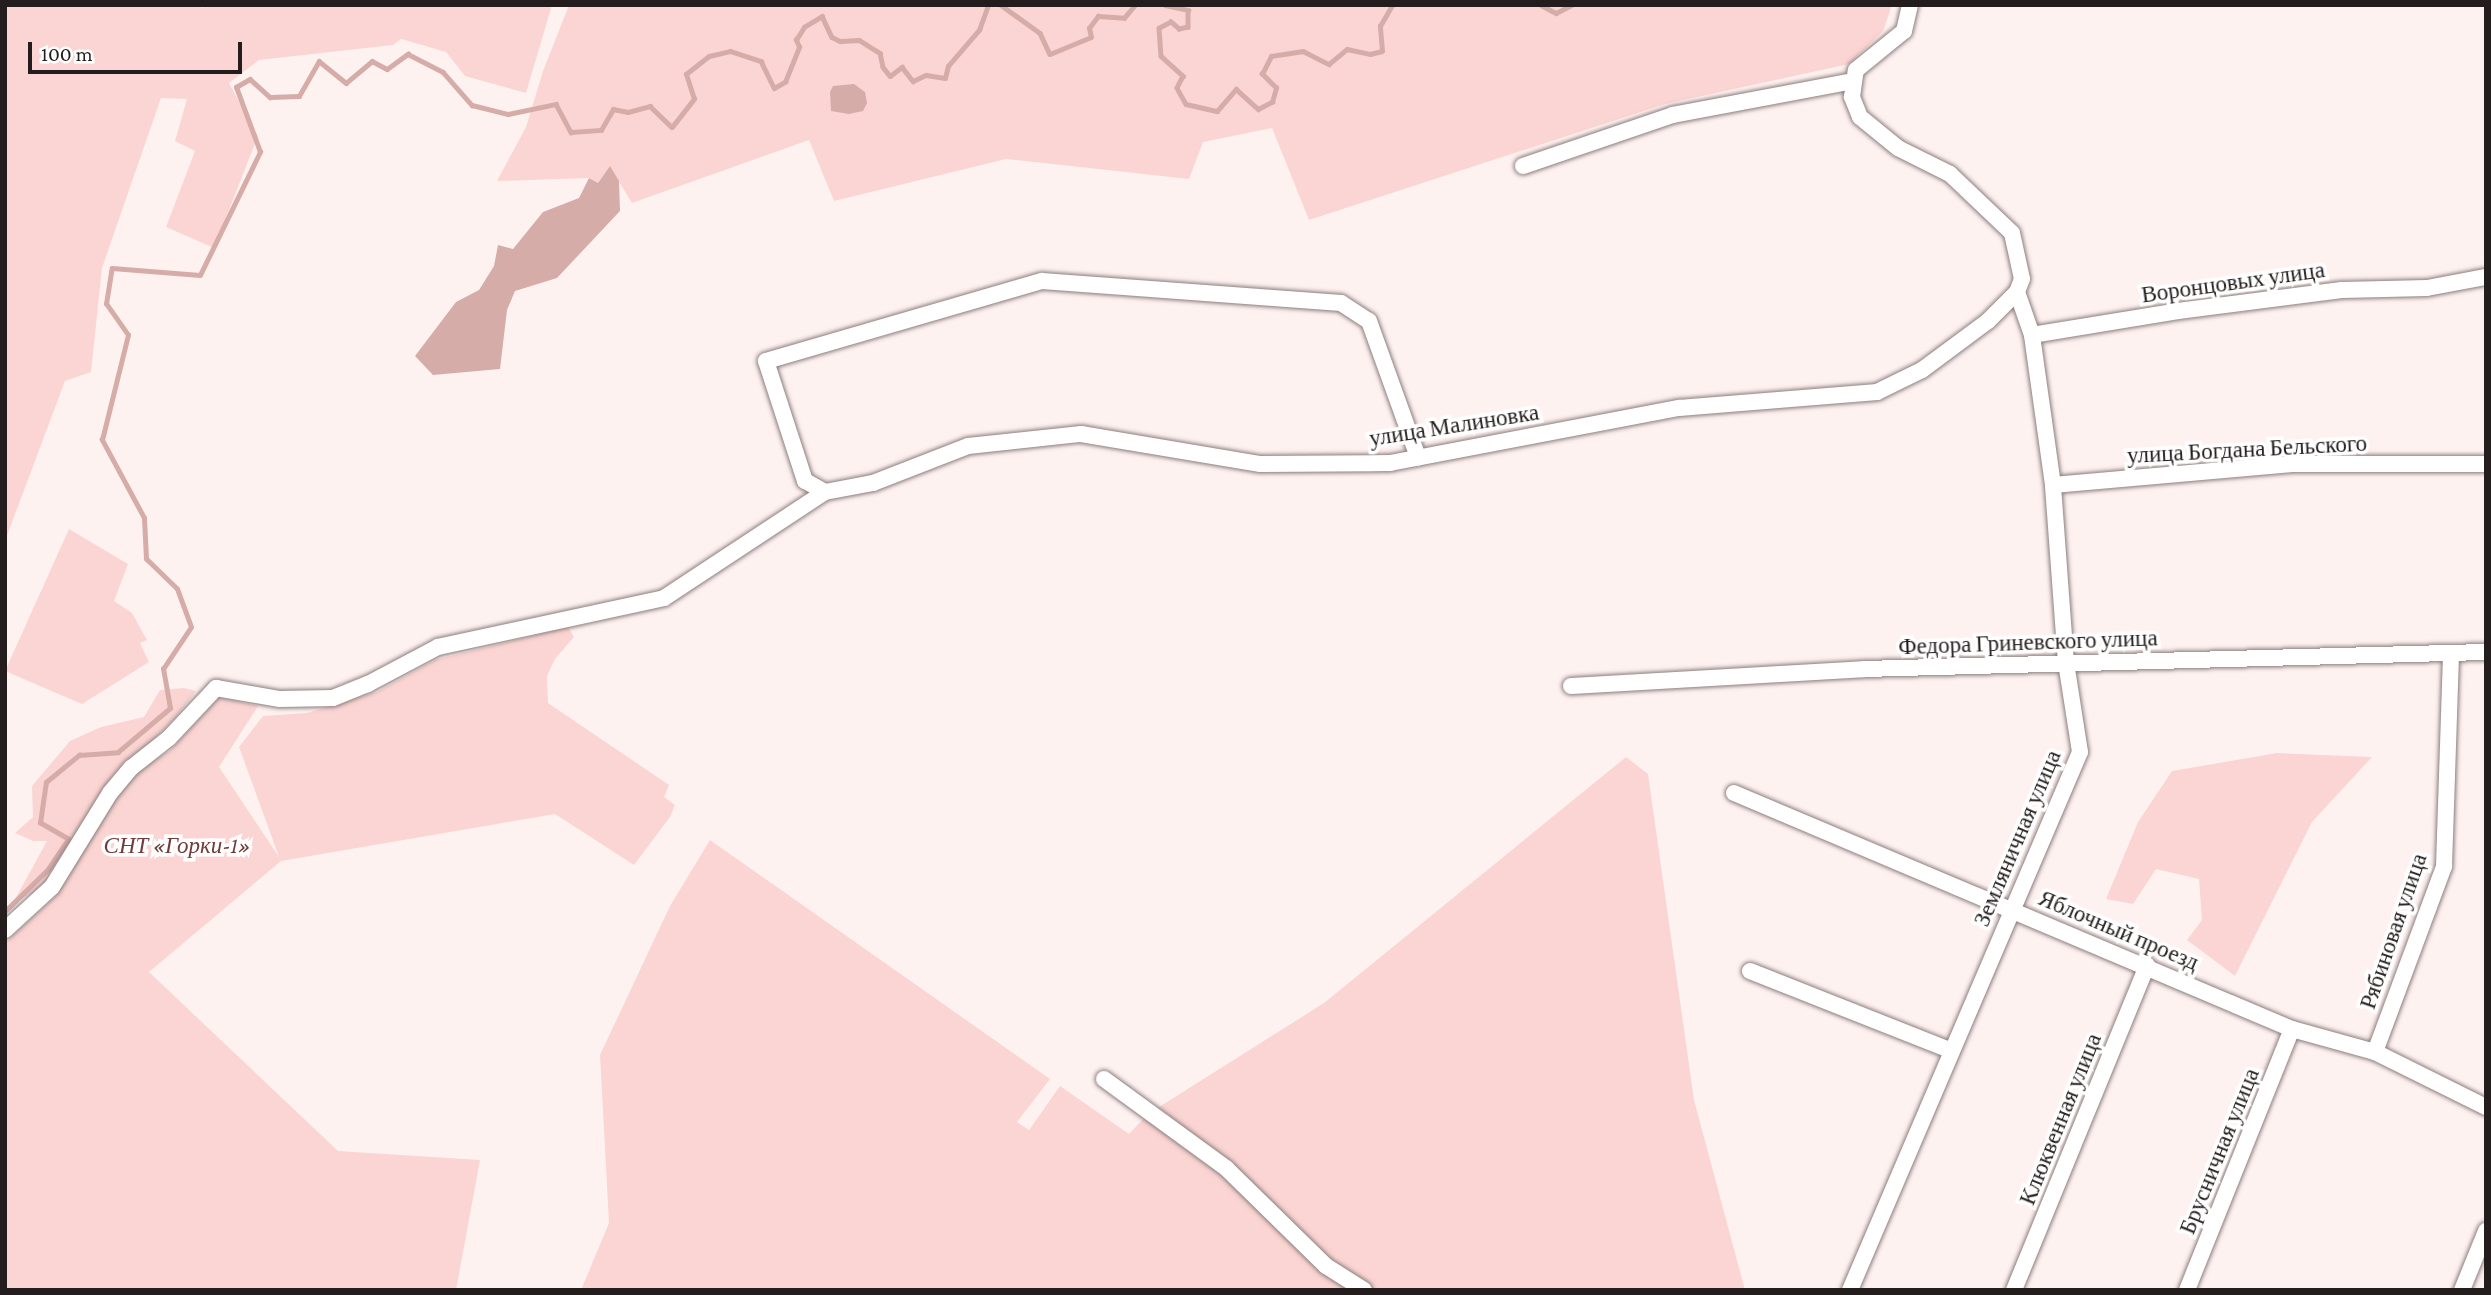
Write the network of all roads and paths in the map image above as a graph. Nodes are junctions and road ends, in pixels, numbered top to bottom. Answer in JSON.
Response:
{"nodes":[{"id":1,"x":1910,"y":5,"type":"edge"},
{"id":2,"x":1853,"y":81,"type":"junction"},
{"id":3,"x":1523,"y":166,"type":"dead end"},
{"id":4,"x":2486,"y":277,"type":"edge"},
{"id":5,"x":2017,"y":292,"type":"junction"},
{"id":6,"x":2032,"y":335,"type":"junction"},
{"id":7,"x":1418,"y":457,"type":"junction"},
{"id":8,"x":2486,"y":464,"type":"edge"},
{"id":9,"x":2053,"y":485,"type":"junction"},
{"id":10,"x":825,"y":492,"type":"junction"},
{"id":11,"x":2486,"y":652,"type":"edge"},
{"id":12,"x":2451,"y":655,"type":"junction"},
{"id":13,"x":2066,"y":663,"type":"junction"},
{"id":14,"x":1571,"y":686,"type":"dead end"},
{"id":15,"x":1734,"y":793,"type":"dead end"},
{"id":16,"x":2012,"y":910,"type":"junction"},
{"id":17,"x":5,"y":930,"type":"edge"},
{"id":18,"x":2147,"y":965,"type":"junction"},
{"id":19,"x":1750,"y":971,"type":"dead end"},
{"id":20,"x":2292,"y":1029,"type":"junction"},
{"id":21,"x":1950,"y":1050,"type":"junction"},
{"id":22,"x":2375,"y":1052,"type":"junction"},
{"id":23,"x":1104,"y":1079,"type":"dead end"},
{"id":24,"x":2486,"y":1107,"type":"edge"},
{"id":25,"x":2486,"y":1231,"type":"edge"},
{"id":26,"x":1364,"y":1290,"type":"edge"},
{"id":27,"x":1850,"y":1290,"type":"edge"},
{"id":28,"x":2014,"y":1290,"type":"edge"},
{"id":29,"x":2187,"y":1290,"type":"edge"},
{"id":30,"x":2462,"y":1290,"type":"edge"}],
"edges":[{"from":1,"to":2,"type":"street"},
{"from":2,"to":3,"type":"street"},
{"from":2,"to":5,"type":"street"},
{"from":4,"to":6,"type":"street","name":"Воронцовых улица"},
{"from":5,"to":6,"type":"street"},
{"from":5,"to":7,"type":"street","name":"улица Малиновка"},
{"from":6,"to":9,"type":"street","name":"Земляничная улица"},
{"from":7,"to":10,"type":"street","name":"улица Малиновка"},
{"from":7,"to":10,"type":"street"},
{"from":8,"to":9,"type":"street","name":"улица Богдана Бельского"},
{"from":9,"to":13,"type":"street","name":"Земляничная улица"},
{"from":10,"to":17,"type":"street"},
{"from":11,"to":12,"type":"street","name":"Федора Гриневского улица"},
{"from":12,"to":13,"type":"street","name":"Федора Гриневского улица"},
{"from":12,"to":22,"type":"street","name":"Рябиновая улица"},
{"from":13,"to":14,"type":"street","name":"Федора Гриневского улица"},
{"from":13,"to":16,"type":"street","name":"Земляничная улица"},
{"from":15,"to":16,"type":"street","name":"Яблочный проезд"},
{"from":16,"to":18,"type":"street","name":"Яблочный проезд"},
{"from":16,"to":21,"type":"street","name":"Земляничная улица"},
{"from":18,"to":20,"type":"street","name":"Яблочный проезд"},
{"from":18,"to":28,"type":"street","name":"Клюквенная улица"},
{"from":19,"to":21,"type":"street"},
{"from":20,"to":22,"type":"street","name":"Яблочный проезд"},
{"from":20,"to":29,"type":"street","name":"Брусничная улица"},
{"from":21,"to":27,"type":"street","name":"Земляничная улица"},
{"from":22,"to":24,"type":"street","name":"Яблочный проезд"},
{"from":23,"to":26,"type":"street"},
{"from":25,"to":30,"type":"street"}]}
